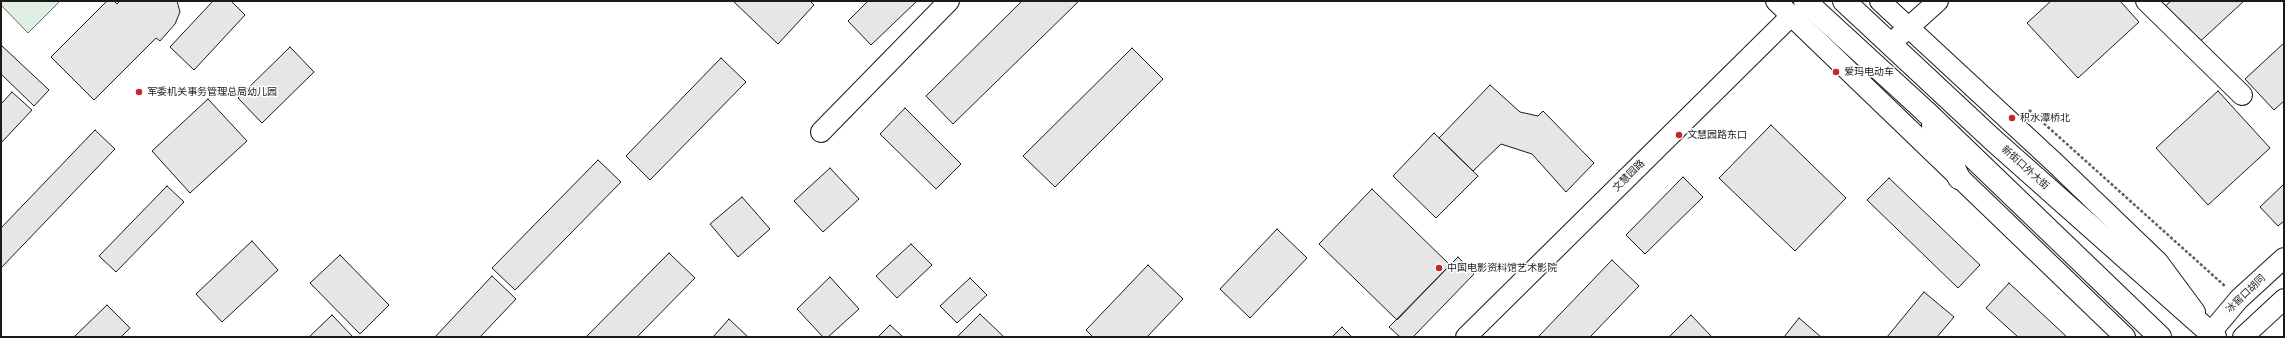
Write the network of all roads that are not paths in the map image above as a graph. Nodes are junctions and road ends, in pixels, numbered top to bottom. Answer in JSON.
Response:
{"nodes":[{"id":1,"x":949,"y":1,"type":"edge"},
{"id":2,"x":1776,"y":1,"type":"edge"},
{"id":3,"x":1844,"y":1,"type":"edge"},
{"id":4,"x":1880,"y":1,"type":"edge"},
{"id":5,"x":1938,"y":1,"type":"edge"},
{"id":6,"x":2146,"y":1,"type":"edge"},
{"id":7,"x":1798,"y":8,"type":"edge"},
{"id":8,"x":1909,"y":28,"type":"junction"},
{"id":9,"x":1891,"y":44,"type":"junction"},
{"id":10,"x":2242,"y":95,"type":"dead end"},
{"id":11,"x":1925,"y":111,"type":"junction"},
{"id":12,"x":821,"y":132,"type":"dead end"},
{"id":13,"x":1960,"y":178,"type":"junction"},
{"id":14,"x":2284,"y":258,"type":"edge"},
{"id":15,"x":2284,"y":299,"type":"edge"},
{"id":16,"x":2210,"y":335,"type":"edge"},
{"id":17,"x":1466,"y":337,"type":"edge"},
{"id":18,"x":2125,"y":337,"type":"edge"},
{"id":19,"x":2160,"y":337,"type":"edge"},
{"id":20,"x":2244,"y":337,"type":"edge"}],
"edges":[{"from":1,"to":12,"type":"street"},
{"from":2,"to":7,"type":"street"},
{"from":3,"to":9,"type":"main road","name":"新街口外大街"},
{"from":4,"to":8,"type":"street"},
{"from":5,"to":8,"type":"street"},
{"from":6,"to":10,"type":"street"},
{"from":7,"to":11,"type":"main road"},
{"from":7,"to":13,"type":"street"},
{"from":7,"to":17,"type":"street","name":"文慧园路"},
{"from":8,"to":9,"type":"street"},
{"from":8,"to":16,"type":"street"},
{"from":9,"to":16,"type":"main road","name":"新街口外大街"},
{"from":11,"to":13,"type":"main road"},
{"from":11,"to":19,"type":"main road"},
{"from":13,"to":18,"type":"street"},
{"from":14,"to":16,"type":"street","name":"冰窖口胡同"},
{"from":15,"to":20,"type":"street"}]}
